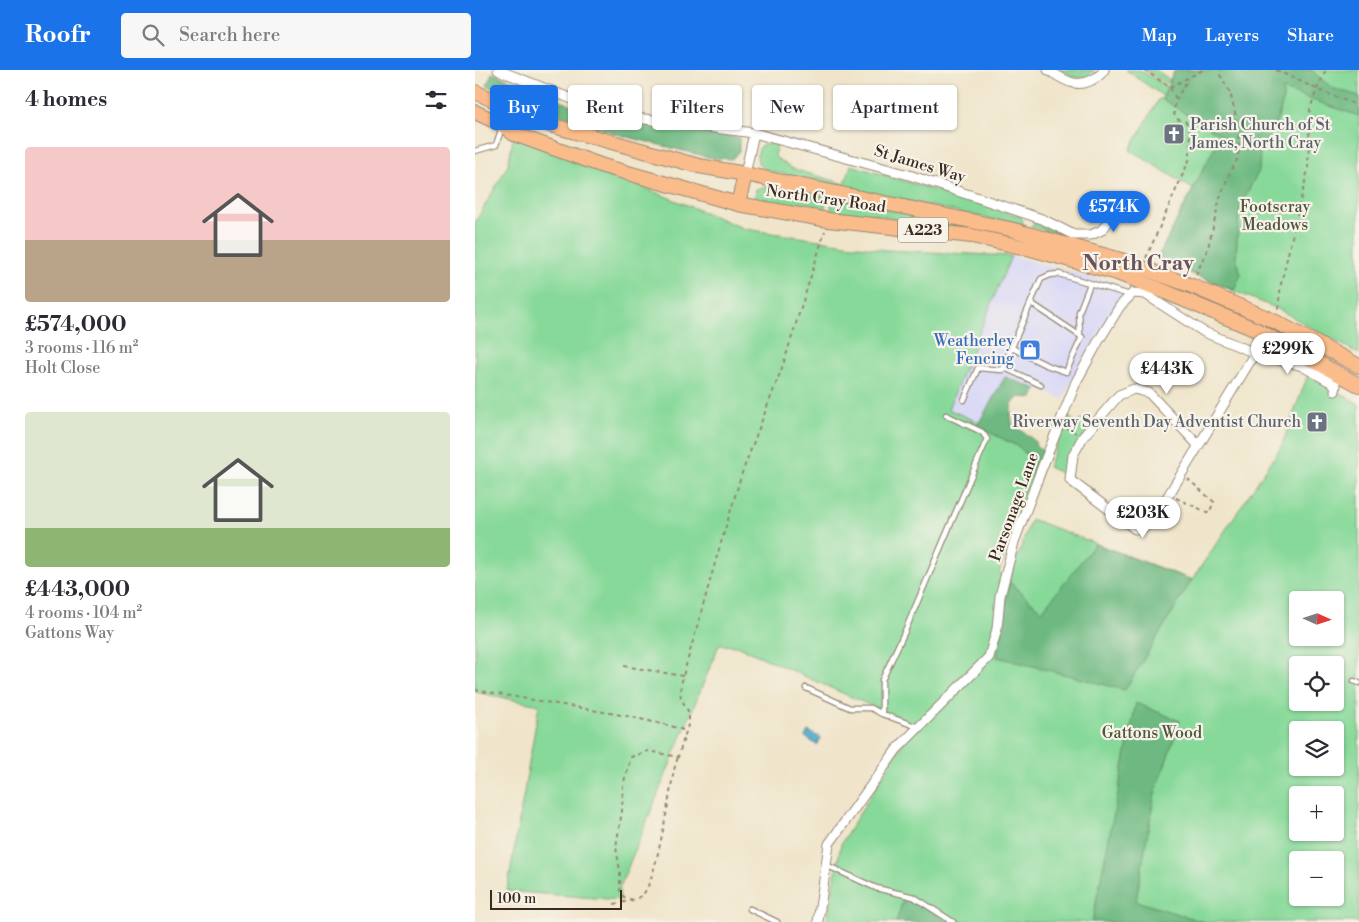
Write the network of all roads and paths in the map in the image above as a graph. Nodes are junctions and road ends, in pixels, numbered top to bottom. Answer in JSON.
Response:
{"nodes":[{"id":1,"x":1049,"y":70,"type":"edge"},
{"id":2,"x":1104,"y":70,"type":"edge"},
{"id":3,"x":1143,"y":70,"type":"edge"},
{"id":4,"x":1203,"y":70,"type":"edge"},
{"id":5,"x":1220,"y":70,"type":"edge"},
{"id":6,"x":1276,"y":70,"type":"edge"},
{"id":7,"x":1326,"y":70,"type":"edge"},
{"id":8,"x":503,"y":71,"type":"edge"},
{"id":9,"x":1188,"y":79,"type":"junction"},
{"id":10,"x":1171,"y":87,"type":"junction"},
{"id":11,"x":1317,"y":89,"type":"junction"},
{"id":12,"x":475,"y":92,"type":"edge"},
{"id":13,"x":1177,"y":100,"type":"junction"},
{"id":14,"x":1359,"y":106,"type":"edge"},
{"id":15,"x":475,"y":112,"type":"edge"},
{"id":16,"x":490,"y":119,"type":"edge"},
{"id":17,"x":501,"y":130,"type":"edge"},
{"id":18,"x":509,"y":130,"type":"edge"},
{"id":19,"x":754,"y":133,"type":"junction"},
{"id":20,"x":475,"y":151,"type":"edge"},
{"id":21,"x":745,"y":174,"type":"junction"},
{"id":22,"x":738,"y":204,"type":"junction"},
{"id":23,"x":1129,"y":204,"type":"dead end"},
{"id":24,"x":828,"y":220,"type":"junction"},
{"id":25,"x":1146,"y":258,"type":"dead end"},
{"id":26,"x":1195,"y":277,"type":"dead end"},
{"id":27,"x":1090,"y":284,"type":"junction"},
{"id":28,"x":1131,"y":295,"type":"junction"},
{"id":29,"x":1031,"y":303,"type":"junction"},
{"id":30,"x":1278,"y":309,"type":"dead end"},
{"id":31,"x":1259,"y":331,"type":"junction"},
{"id":32,"x":1080,"y":336,"type":"junction"},
{"id":33,"x":1012,"y":348,"type":"junction"},
{"id":34,"x":1255,"y":353,"type":"junction"},
{"id":35,"x":1359,"y":366,"type":"edge"},
{"id":36,"x":1003,"y":367,"type":"junction"},
{"id":37,"x":1359,"y":385,"type":"edge"},
{"id":38,"x":1041,"y":386,"type":"dead end"},
{"id":39,"x":1335,"y":391,"type":"dead end"},
{"id":40,"x":964,"y":400,"type":"dead end"},
{"id":41,"x":945,"y":415,"type":"dead end"},
{"id":42,"x":1061,"y":425,"type":"junction"},
{"id":43,"x":1083,"y":437,"type":"junction"},
{"id":44,"x":1198,"y":445,"type":"junction"},
{"id":45,"x":1182,"y":474,"type":"junction"},
{"id":46,"x":1168,"y":495,"type":"junction"},
{"id":47,"x":624,"y":666,"type":"dead end"},
{"id":48,"x":683,"y":676,"type":"junction"},
{"id":49,"x":806,"y":688,"type":"dead end"},
{"id":50,"x":475,"y":690,"type":"edge"},
{"id":51,"x":883,"y":714,"type":"junction"},
{"id":52,"x":918,"y":727,"type":"junction"},
{"id":53,"x":687,"y":731,"type":"junction"},
{"id":54,"x":678,"y":757,"type":"junction"},
{"id":55,"x":826,"y":865,"type":"junction"},
{"id":56,"x":633,"y":900,"type":"junction"},
{"id":57,"x":614,"y":904,"type":"dead end"},
{"id":58,"x":750,"y":909,"type":"dead end"},
{"id":59,"x":777,"y":922,"type":"edge"},
{"id":60,"x":818,"y":922,"type":"edge"},
{"id":61,"x":953,"y":922,"type":"edge"}],
"edges":[{"from":1,"to":2,"type":"street"},
{"from":3,"to":10,"type":"path"},
{"from":4,"to":9,"type":"path"},
{"from":5,"to":26,"type":"path"},
{"from":6,"to":11,"type":"path"},
{"from":7,"to":11,"type":"path"},
{"from":8,"to":19,"type":"street","name":"St James Way"},
{"from":9,"to":10,"type":"path"},
{"from":9,"to":13,"type":"path"},
{"from":10,"to":13,"type":"path"},
{"from":11,"to":14,"type":"path"},
{"from":11,"to":30,"type":"path"},
{"from":12,"to":21,"type":"main road","name":"North Cray Road","number":"A223"},
{"from":13,"to":25,"type":"path"},
{"from":15,"to":16,"type":"main road","name":"North Cray Road","number":"A223"},
{"from":17,"to":20,"type":"lane"},
{"from":18,"to":22,"type":"main road","name":"North Cray Road","number":"A223"},
{"from":19,"to":21,"type":"street"},
{"from":19,"to":23,"type":"street","name":"St James Way"},
{"from":21,"to":22,"type":"main road","name":"North Cray Road"},
{"from":21,"to":35,"type":"main road","name":"North Cray Road","number":"A223"},
{"from":22,"to":24,"type":"main road","name":"North Cray Road","number":"A223"},
{"from":24,"to":31,"type":"main road","name":"North Cray Road","number":"A223"},
{"from":24,"to":48,"type":"path"},
{"from":27,"to":28,"type":"lane"},
{"from":27,"to":29,"type":"lane"},
{"from":27,"to":32,"type":"lane"},
{"from":28,"to":34,"type":"street"},
{"from":28,"to":42,"type":"street","name":"Parsonage Lane"},
{"from":29,"to":32,"type":"lane"},
{"from":29,"to":33,"type":"lane"},
{"from":31,"to":34,"type":"street"},
{"from":31,"to":37,"type":"main road","name":"North Cray Road","number":"A223"},
{"from":32,"to":33,"type":"lane"},
{"from":33,"to":36,"type":"lane"},
{"from":34,"to":39,"type":"street"},
{"from":34,"to":44,"type":"street"},
{"from":36,"to":38,"type":"lane"},
{"from":36,"to":40,"type":"lane"},
{"from":41,"to":51,"type":"lane"},
{"from":42,"to":43,"type":"path"},
{"from":42,"to":52,"type":"street","name":"Parsonage Lane"},
{"from":43,"to":44,"type":"street"},
{"from":43,"to":46,"type":"street"},
{"from":44,"to":45,"type":"street"},
{"from":45,"to":46,"type":"street"},
{"from":45,"to":46,"type":"path"},
{"from":47,"to":48,"type":"path"},
{"from":48,"to":53,"type":"path"},
{"from":49,"to":51,"type":"lane"},
{"from":50,"to":53,"type":"path"},
{"from":51,"to":52,"type":"lane"},
{"from":52,"to":55,"type":"street","name":"Parsonage Lane"},
{"from":53,"to":54,"type":"path"},
{"from":54,"to":56,"type":"path"},
{"from":54,"to":56,"type":"path"},
{"from":55,"to":60,"type":"street","name":"Parsonage Lane"},
{"from":55,"to":61,"type":"lane"},
{"from":56,"to":57,"type":"path"},
{"from":58,"to":59,"type":"lane"}]}
